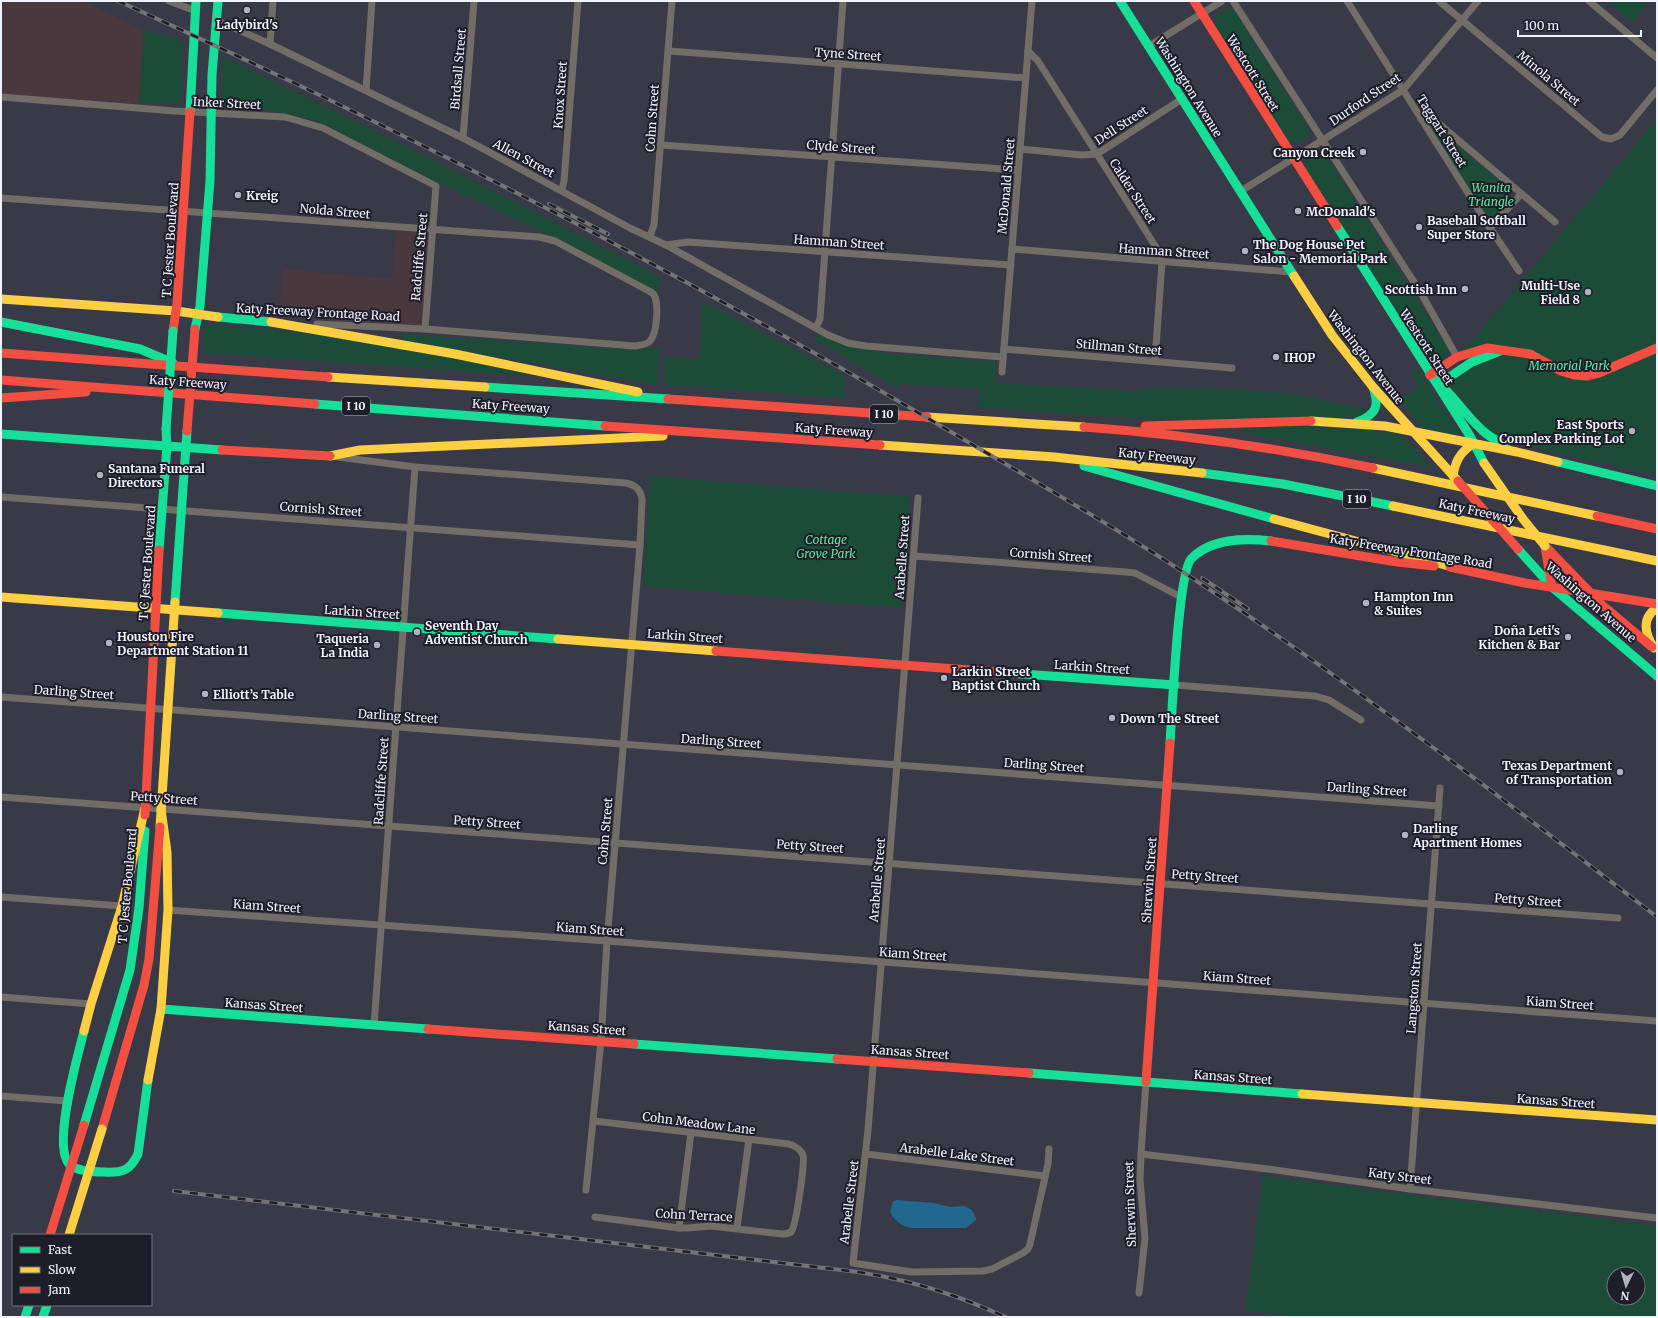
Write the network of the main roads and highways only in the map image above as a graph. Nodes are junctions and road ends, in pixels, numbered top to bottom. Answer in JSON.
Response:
{"nodes":[{"id":1,"x":196,"y":1,"type":"edge"},
{"id":2,"x":218,"y":1,"type":"edge"},
{"id":3,"x":1120,"y":1,"type":"edge"},
{"id":4,"x":1194,"y":1,"type":"edge"},
{"id":5,"x":1,"y":298,"type":"edge"},
{"id":6,"x":176,"y":311,"type":"junction"},
{"id":7,"x":199,"y":314,"type":"junction"},
{"id":8,"x":1,"y":322,"type":"edge"},
{"id":9,"x":1657,"y":348,"type":"edge"},
{"id":10,"x":1500,"y":351,"type":"junction"},
{"id":11,"x":1,"y":353,"type":"edge"},
{"id":12,"x":184,"y":367,"type":"junction"},
{"id":13,"x":1430,"y":375,"type":"junction"},
{"id":14,"x":1,"y":380,"type":"edge"},
{"id":15,"x":1442,"y":382,"type":"junction"},
{"id":16,"x":1373,"y":387,"type":"junction"},
{"id":17,"x":132,"y":389,"type":"junction"},
{"id":18,"x":1,"y":398,"type":"edge"},
{"id":19,"x":674,"y":400,"type":"junction"},
{"id":20,"x":1356,"y":423,"type":"junction"},
{"id":21,"x":1094,"y":428,"type":"junction"},
{"id":22,"x":1410,"y":430,"type":"junction"},
{"id":23,"x":1,"y":434,"type":"edge"},
{"id":24,"x":712,"y":434,"type":"junction"},
{"id":25,"x":1473,"y":444,"type":"junction"},
{"id":26,"x":167,"y":446,"type":"junction"},
{"id":27,"x":186,"y":448,"type":"junction"},
{"id":28,"x":1517,"y":452,"type":"junction"},
{"id":29,"x":1054,"y":458,"type":"junction"},
{"id":30,"x":1453,"y":471,"type":"junction"},
{"id":31,"x":1657,"y":486,"type":"edge"},
{"id":32,"x":1657,"y":529,"type":"edge"},
{"id":33,"x":1275,"y":541,"type":"joint"},
{"id":34,"x":1545,"y":546,"type":"junction"},
{"id":35,"x":1657,"y":561,"type":"edge"},
{"id":36,"x":1456,"y":568,"type":"junction"},
{"id":37,"x":1552,"y":587,"type":"junction"},
{"id":38,"x":1590,"y":593,"type":"junction"},
{"id":39,"x":1,"y":597,"type":"edge"},
{"id":40,"x":1657,"y":604,"type":"edge"},
{"id":41,"x":1657,"y":608,"type":"edge"},
{"id":42,"x":155,"y":609,"type":"junction"},
{"id":43,"x":175,"y":610,"type":"junction"},
{"id":44,"x":1655,"y":649,"type":"edge"},
{"id":45,"x":171,"y":673,"type":"junction"},
{"id":46,"x":152,"y":675,"type":"junction"},
{"id":47,"x":1657,"y":676,"type":"edge"},
{"id":48,"x":1175,"y":685,"type":"junction"},
{"id":49,"x":146,"y":808,"type":"junction"},
{"id":50,"x":161,"y":809,"type":"junction"},
{"id":51,"x":161,"y":1009,"type":"junction"},
{"id":52,"x":1146,"y":1082,"type":"junction"},
{"id":53,"x":1657,"y":1120,"type":"edge"},
{"id":54,"x":50,"y":1234,"type":"edge"},
{"id":55,"x":69,"y":1234,"type":"edge"},
{"id":56,"x":29,"y":1306,"type":"edge"},
{"id":57,"x":47,"y":1306,"type":"edge"},
{"id":58,"x":25,"y":1317,"type":"edge"},
{"id":59,"x":43,"y":1317,"type":"edge"}],
"edges":[{"from":1,"to":6,"type":"main road","name":"T C Jester Boulevard"},
{"from":2,"to":7,"type":"main road"},
{"from":3,"to":16,"type":"main road","name":"Washington Avenue"},
{"from":4,"to":13,"type":"main road","name":"Westcott Street"},
{"from":5,"to":6,"type":"main road","name":"Katy Freeway Frontage Road"},
{"from":6,"to":7,"type":"main road","name":"Katy Freeway Frontage Road"},
{"from":6,"to":26,"type":"main road","name":"T C Jester Boulevard","bridge":true},
{"from":7,"to":19,"type":"main road","name":"Katy Freeway Frontage Road"},
{"from":7,"to":27,"type":"main road","bridge":true},
{"from":8,"to":12,"type":"main road"},
{"from":9,"to":10,"type":"main road"},
{"from":10,"to":13,"type":"main road"},
{"from":10,"to":15,"type":"main road"},
{"from":11,"to":12,"type":"main road","name":"Katy Freeway","number":"I 10"},
{"from":12,"to":19,"type":"main road","name":"Katy Freeway","number":"I 10"},
{"from":13,"to":15,"type":"main road"},
{"from":13,"to":25,"type":"main road","name":"Westcott Street"},
{"from":14,"to":17,"type":"main road","name":"Katy Freeway","number":"I 10"},
{"from":15,"to":28,"type":"main road"},
{"from":16,"to":20,"type":"main road"},
{"from":16,"to":22,"type":"main road","name":"Washington Avenue"},
{"from":17,"to":18,"type":"main road"},
{"from":17,"to":24,"type":"main road","name":"Katy Freeway","number":"I 10"},
{"from":19,"to":21,"type":"main road","name":"Katy Freeway","number":"I 10"},
{"from":20,"to":21,"type":"main road"},
{"from":20,"to":22,"type":"main road"},
{"from":21,"to":32,"type":"main road","name":"Katy Freeway","number":"I 10"},
{"from":22,"to":25,"type":"main road"},
{"from":22,"to":30,"type":"main road","name":"Washington Avenue"},
{"from":23,"to":26,"type":"main road"},
{"from":24,"to":27,"type":"main road"},
{"from":24,"to":29,"type":"main road","name":"Katy Freeway","number":"I 10"},
{"from":25,"to":28,"type":"main road"},
{"from":25,"to":30,"type":"main road"},
{"from":25,"to":34,"type":"main road","name":"Westcott Street","bridge":true},
{"from":26,"to":27,"type":"main road"},
{"from":26,"to":42,"type":"main road","name":"T C Jester Boulevard"},
{"from":27,"to":43,"type":"main road"},
{"from":28,"to":31,"type":"main road"},
{"from":29,"to":35,"type":"main road","name":"Katy Freeway","number":"I 10"},
{"from":29,"to":36,"type":"main road"},
{"from":30,"to":37,"type":"main road","name":"Washington Avenue","bridge":true},
{"from":33,"to":36,"type":"main road","name":"Katy Freeway Frontage Road"},
{"from":33,"to":48,"type":"main road","name":"Sherwin Street"},
{"from":34,"to":37,"type":"main road"},
{"from":34,"to":38,"type":"main road","name":"Westcott Street"},
{"from":36,"to":37,"type":"main road","name":"Katy Freeway Frontage Road"},
{"from":37,"to":38,"type":"main road","name":"Katy Freeway Frontage Road"},
{"from":37,"to":47,"type":"main road","name":"Washington Avenue"},
{"from":38,"to":40,"type":"main road","name":"Katy Freeway Frontage Road"},
{"from":38,"to":44,"type":"main road","name":"Washington Avenue"},
{"from":39,"to":42,"type":"main road","name":"Larkin Street"},
{"from":41,"to":44,"type":"main road"},
{"from":42,"to":43,"type":"main road","name":"Larkin Street"},
{"from":42,"to":46,"type":"main road","name":"T C Jester Boulevard"},
{"from":43,"to":45,"type":"main road"},
{"from":43,"to":48,"type":"main road","name":"Larkin Street"},
{"from":45,"to":46,"type":"main road"},
{"from":45,"to":50,"type":"main road"},
{"from":46,"to":49,"type":"main road","name":"T C Jester Boulevard"},
{"from":48,"to":52,"type":"main road","name":"Sherwin Street"},
{"from":49,"to":51,"type":"main road"},
{"from":49,"to":54,"type":"main road","name":"T C Jester Boulevard","bridge":true},
{"from":50,"to":51,"type":"main road"},
{"from":50,"to":55,"type":"main road","bridge":true},
{"from":51,"to":52,"type":"main road","name":"Kansas Street"},
{"from":52,"to":53,"type":"main road","name":"Kansas Street"},
{"from":56,"to":58,"type":"main road"},
{"from":57,"to":59,"type":"main road"}]}
